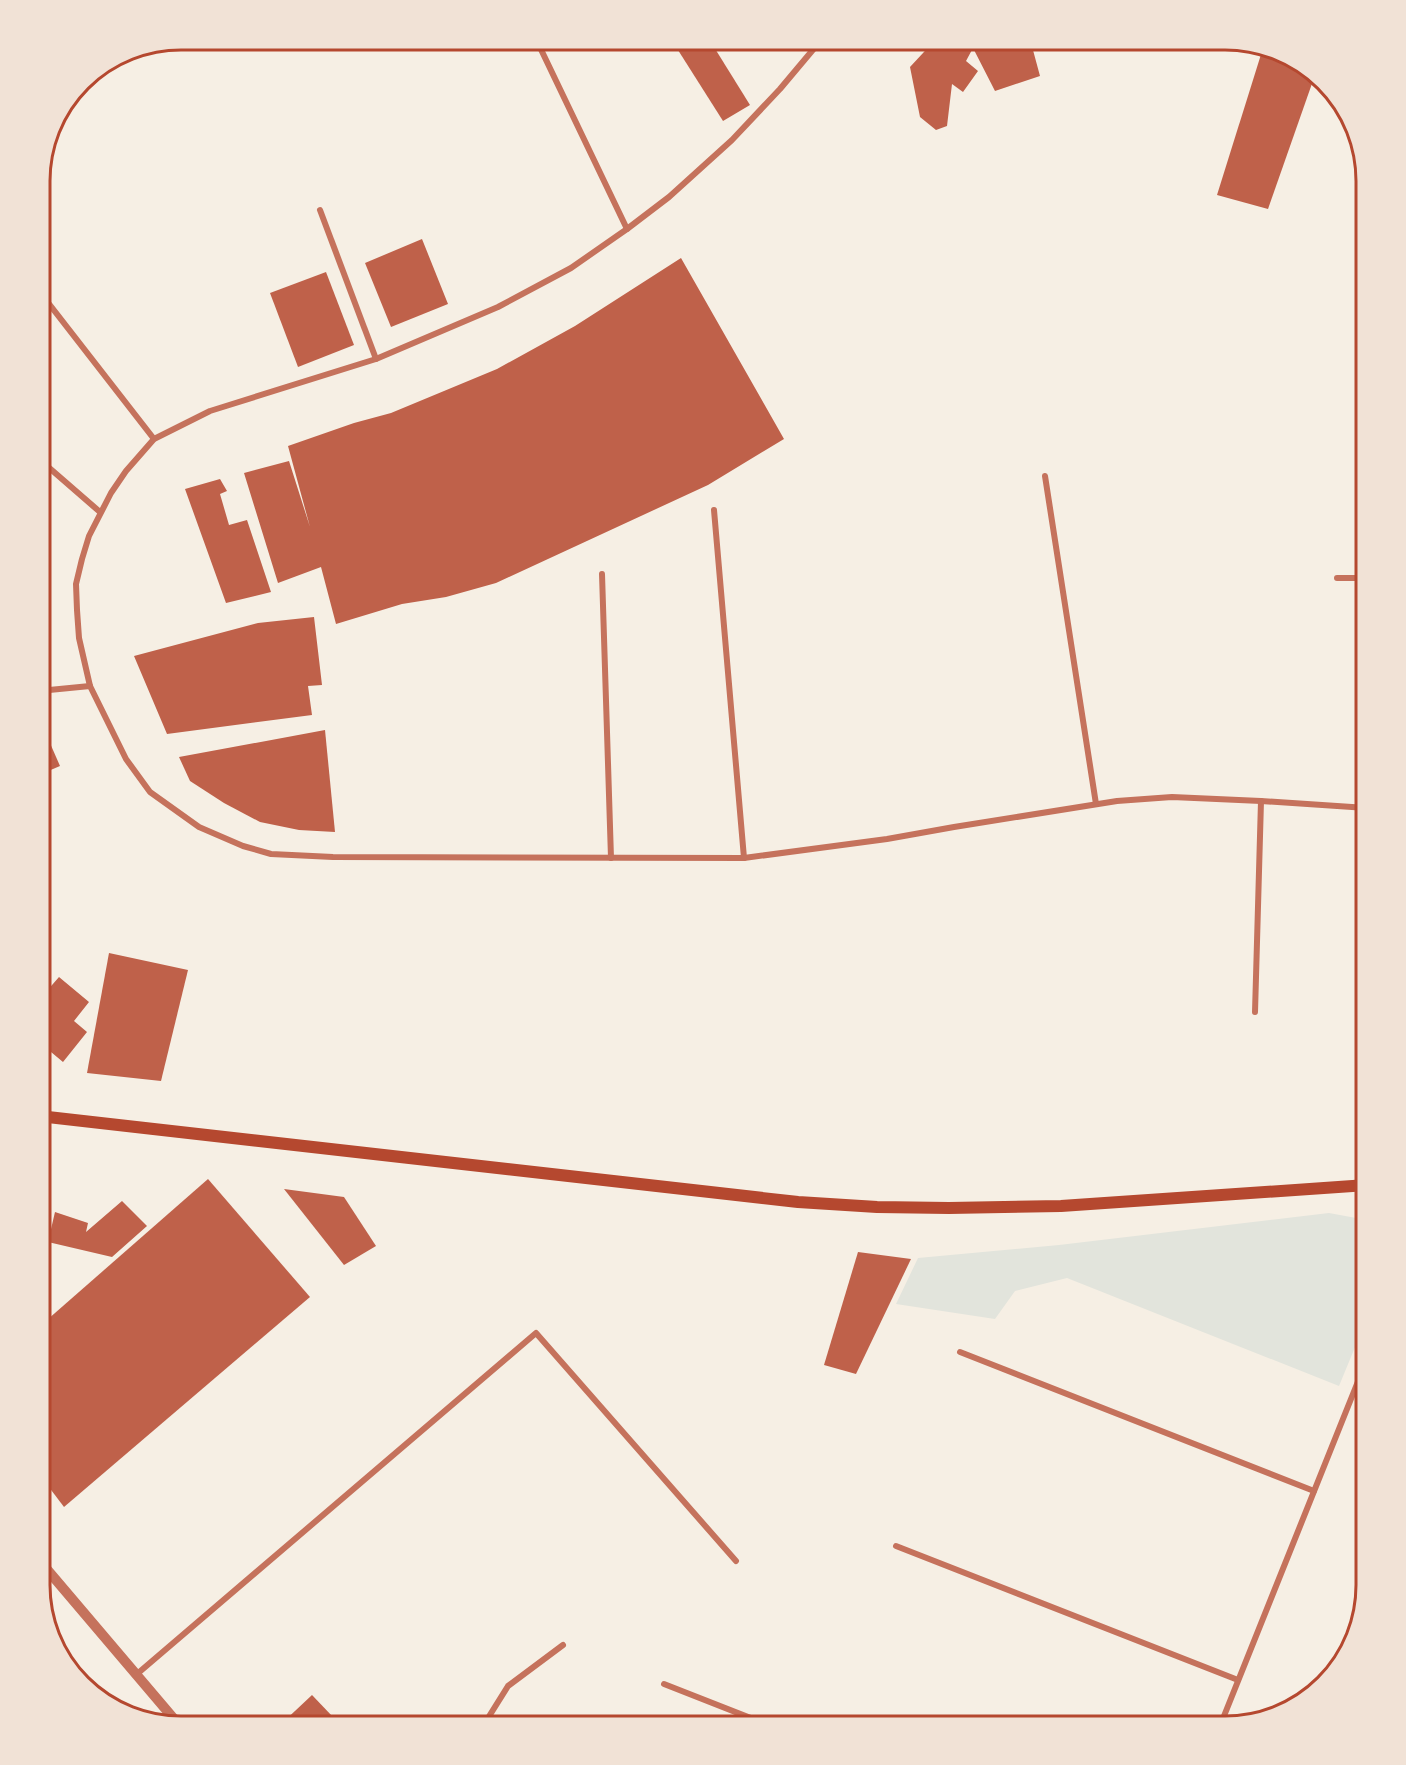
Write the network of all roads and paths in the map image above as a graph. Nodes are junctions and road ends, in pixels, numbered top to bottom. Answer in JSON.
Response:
{"nodes":[{"id":1,"x":541,"y":50,"type":"edge"},
{"id":2,"x":808,"y":50,"type":"edge"},
{"id":3,"x":320,"y":210,"type":"dead end"},
{"id":4,"x":627,"y":229,"type":"junction"},
{"id":5,"x":50,"y":305,"type":"edge"},
{"id":6,"x":376,"y":359,"type":"junction"},
{"id":7,"x":154,"y":439,"type":"junction"},
{"id":8,"x":50,"y":469,"type":"edge"},
{"id":9,"x":1045,"y":476,"type":"dead end"},
{"id":10,"x":714,"y":510,"type":"dead end"},
{"id":11,"x":100,"y":512,"type":"junction"},
{"id":12,"x":602,"y":574,"type":"dead end"},
{"id":13,"x":1337,"y":578,"type":"dead end"},
{"id":14,"x":1356,"y":578,"type":"edge"},
{"id":15,"x":90,"y":686,"type":"junction"},
{"id":16,"x":50,"y":690,"type":"edge"},
{"id":17,"x":1261,"y":801,"type":"junction"},
{"id":18,"x":1096,"y":804,"type":"junction"},
{"id":19,"x":1356,"y":807,"type":"edge"},
{"id":20,"x":610,"y":858,"type":"junction"},
{"id":21,"x":744,"y":858,"type":"junction"},
{"id":22,"x":1255,"y":1012,"type":"dead end"},
{"id":23,"x":50,"y":1117,"type":"edge"},
{"id":24,"x":1356,"y":1186,"type":"edge"},
{"id":25,"x":960,"y":1353,"type":"dead end"},
{"id":26,"x":1356,"y":1386,"type":"edge"},
{"id":27,"x":1314,"y":1491,"type":"junction"},
{"id":28,"x":896,"y":1546,"type":"dead end"},
{"id":29,"x":736,"y":1560,"type":"dead end"},
{"id":30,"x":50,"y":1573,"type":"edge"},
{"id":31,"x":563,"y":1645,"type":"dead end"},
{"id":32,"x":137,"y":1674,"type":"junction"},
{"id":33,"x":1238,"y":1680,"type":"junction"},
{"id":34,"x":664,"y":1684,"type":"dead end"},
{"id":35,"x":171,"y":1715,"type":"edge"},
{"id":36,"x":489,"y":1716,"type":"edge"},
{"id":37,"x":746,"y":1716,"type":"edge"},
{"id":38,"x":1224,"y":1716,"type":"edge"}],
"edges":[{"from":1,"to":4,"type":"street"},
{"from":2,"to":4,"type":"street"},
{"from":3,"to":6,"type":"street"},
{"from":4,"to":6,"type":"street"},
{"from":5,"to":7,"type":"street"},
{"from":6,"to":7,"type":"street"},
{"from":7,"to":11,"type":"street"},
{"from":8,"to":11,"type":"street"},
{"from":9,"to":18,"type":"street"},
{"from":10,"to":21,"type":"street"},
{"from":11,"to":15,"type":"street"},
{"from":12,"to":20,"type":"street"},
{"from":13,"to":14,"type":"street"},
{"from":15,"to":16,"type":"street"},
{"from":15,"to":20,"type":"street"},
{"from":17,"to":18,"type":"street"},
{"from":17,"to":19,"type":"street"},
{"from":17,"to":22,"type":"street"},
{"from":18,"to":21,"type":"street"},
{"from":20,"to":21,"type":"street"},
{"from":23,"to":24,"type":"main road"},
{"from":25,"to":27,"type":"street"},
{"from":26,"to":27,"type":"street"},
{"from":27,"to":33,"type":"street"},
{"from":28,"to":33,"type":"street"},
{"from":29,"to":32,"type":"street"},
{"from":30,"to":32,"type":"street"},
{"from":31,"to":36,"type":"street"},
{"from":32,"to":35,"type":"street"},
{"from":33,"to":38,"type":"street"},
{"from":34,"to":37,"type":"street"}]}
